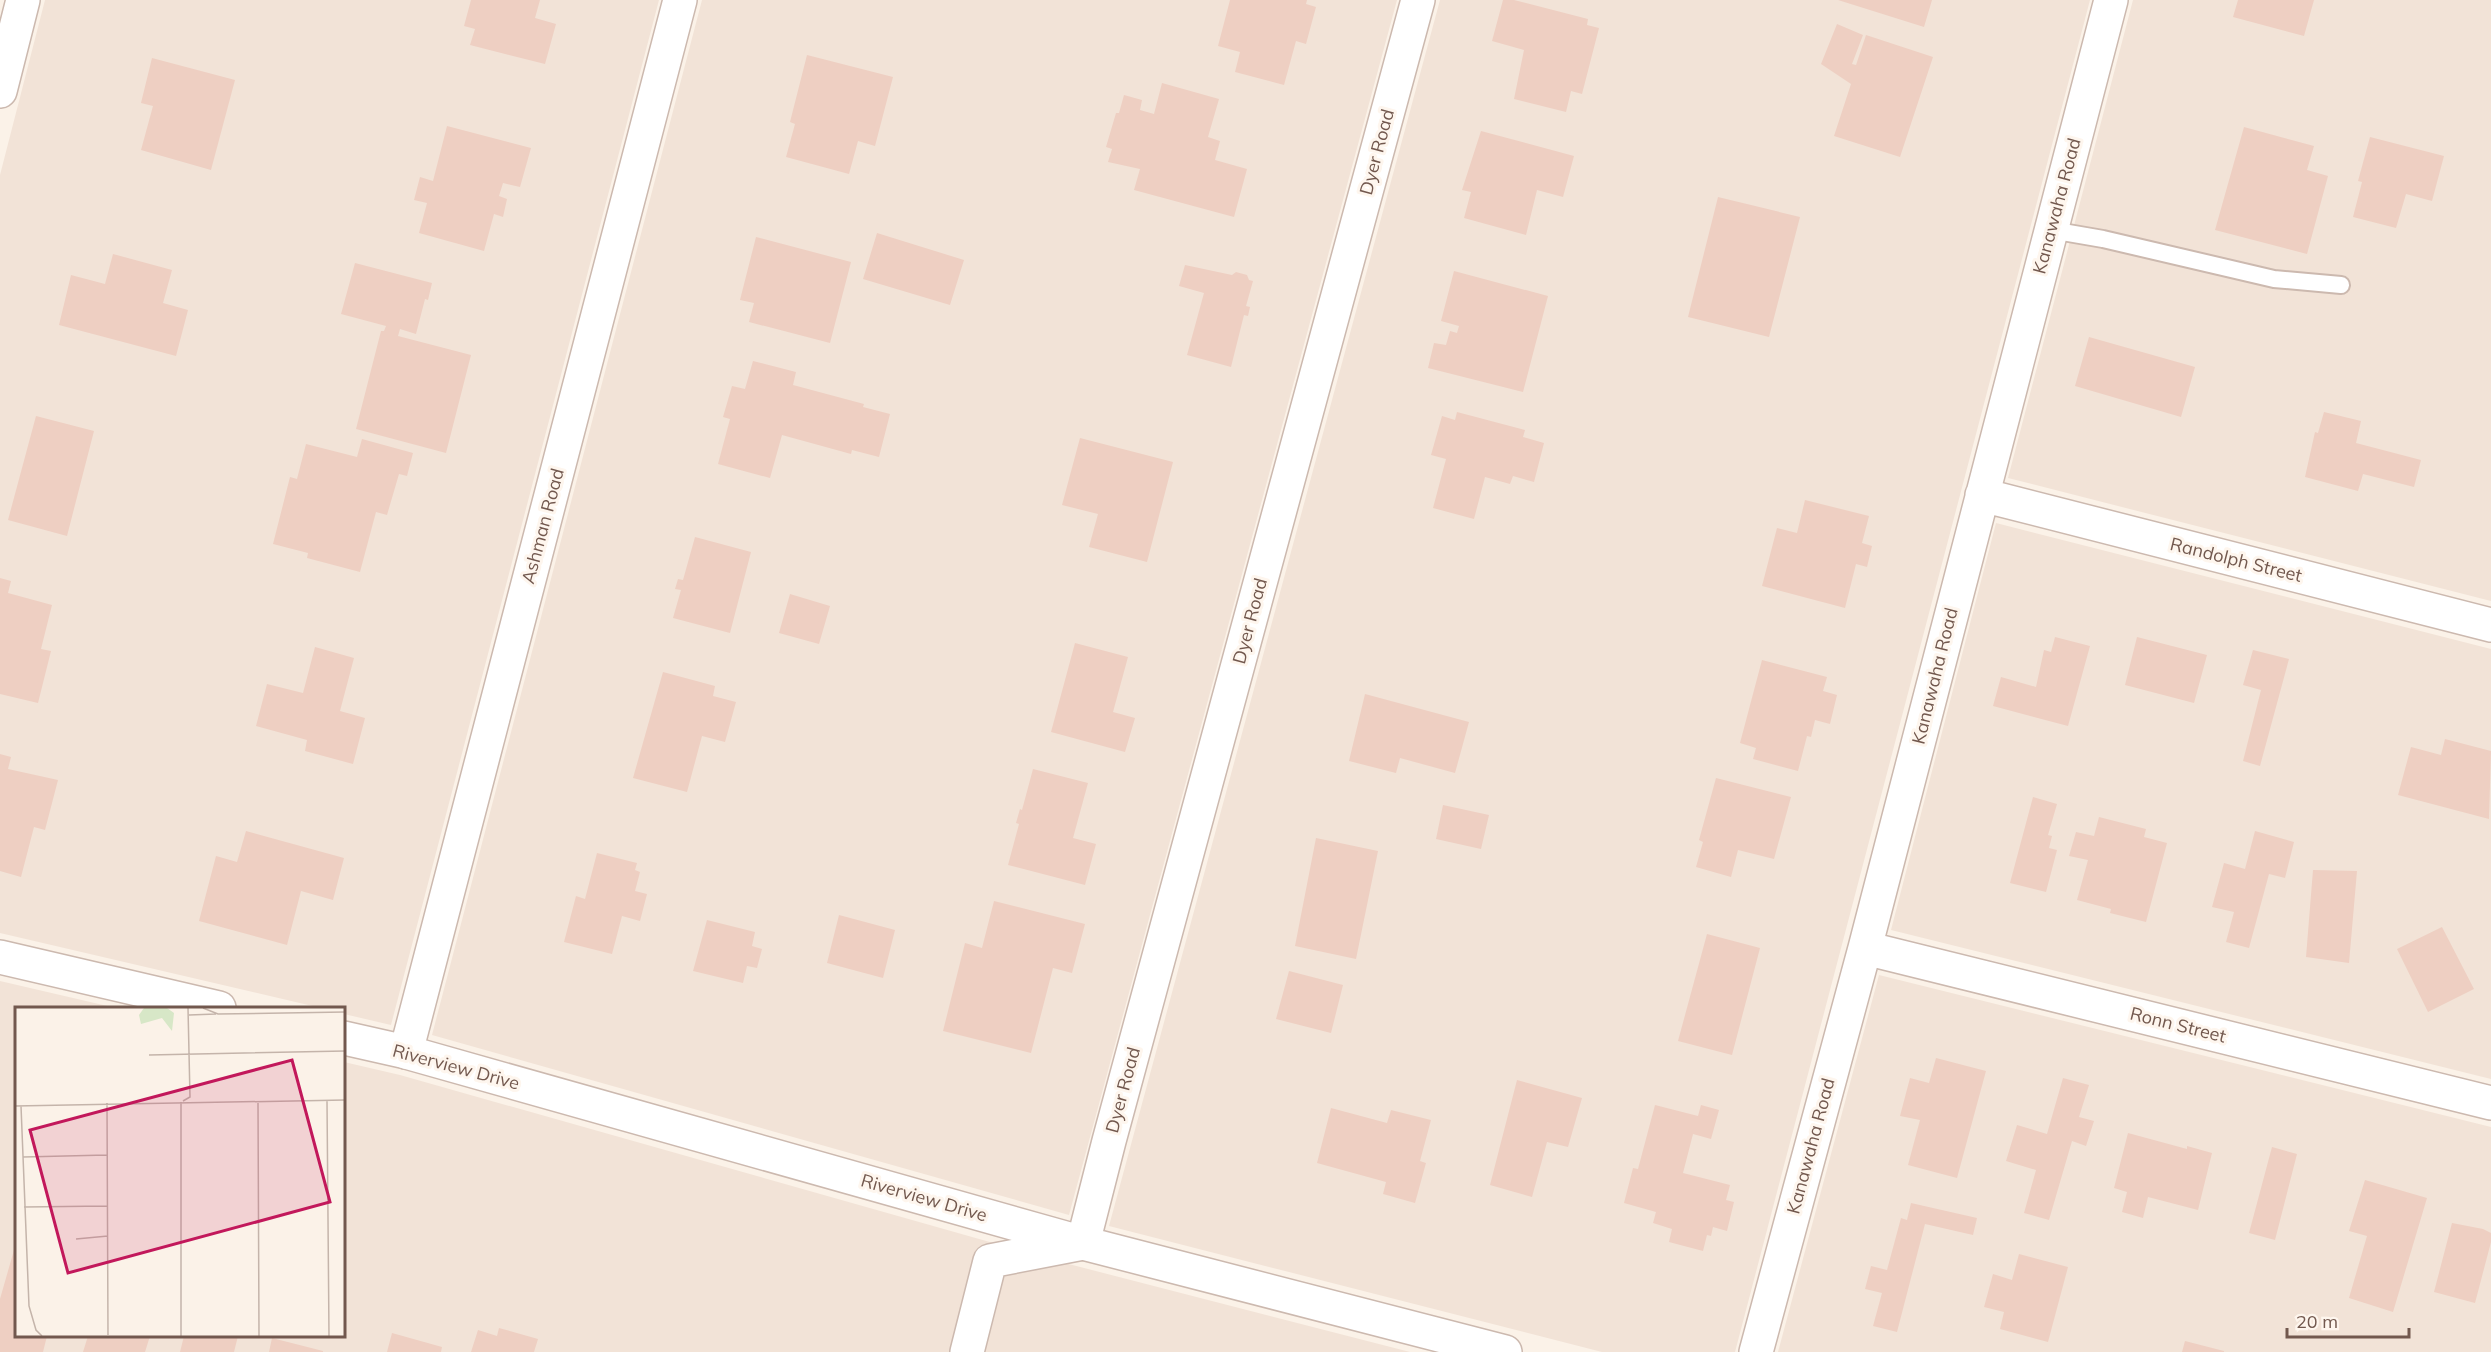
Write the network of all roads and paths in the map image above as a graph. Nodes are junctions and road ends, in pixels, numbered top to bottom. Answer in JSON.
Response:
{"nodes":[{"id":1,"x":23,"y":0,"type":"edge"},
{"id":2,"x":680,"y":0,"type":"edge"},
{"id":3,"x":1418,"y":0,"type":"edge"},
{"id":4,"x":2111,"y":0,"type":"edge"},
{"id":5,"x":0,"y":91,"type":"edge"},
{"id":6,"x":2051,"y":230,"type":"junction"},
{"id":7,"x":2341,"y":285,"type":"dead end"},
{"id":8,"x":1982,"y":495,"type":"junction"},
{"id":9,"x":2491,"y":625,"type":"edge"},
{"id":10,"x":1864,"y":948,"type":"junction"},
{"id":11,"x":0,"y":957,"type":"edge"},
{"id":12,"x":215,"y":1007,"type":"edge"},
{"id":13,"x":345,"y":1038,"type":"edge"},
{"id":14,"x":406,"y":1052,"type":"junction"},
{"id":15,"x":2491,"y":1103,"type":"edge"},
{"id":16,"x":1083,"y":1243,"type":"junction"},
{"id":17,"x":967,"y":1352,"type":"edge"},
{"id":18,"x":1505,"y":1352,"type":"edge"},
{"id":19,"x":1756,"y":1352,"type":"edge"}],
"edges":[{"from":1,"to":5,"type":"street"},
{"from":2,"to":14,"type":"street","name":"Ashman Road"},
{"from":3,"to":16,"type":"street","name":"Dyer Road"},
{"from":4,"to":6,"type":"street","name":"Kanawaha Road"},
{"from":6,"to":7,"type":"lane"},
{"from":6,"to":8,"type":"street","name":"Kanawaha Road"},
{"from":8,"to":9,"type":"street","name":"Randolph Street"},
{"from":8,"to":10,"type":"street","name":"Kanawaha Road"},
{"from":10,"to":15,"type":"street","name":"Ronn Street"},
{"from":10,"to":19,"type":"street","name":"Kanawaha Road"},
{"from":11,"to":12,"type":"street"},
{"from":13,"to":14,"type":"street","name":"Riverview Drive"},
{"from":14,"to":16,"type":"street","name":"Riverview Drive"},
{"from":16,"to":17,"type":"street"},
{"from":16,"to":18,"type":"street","name":"Riverview Drive"}]}
